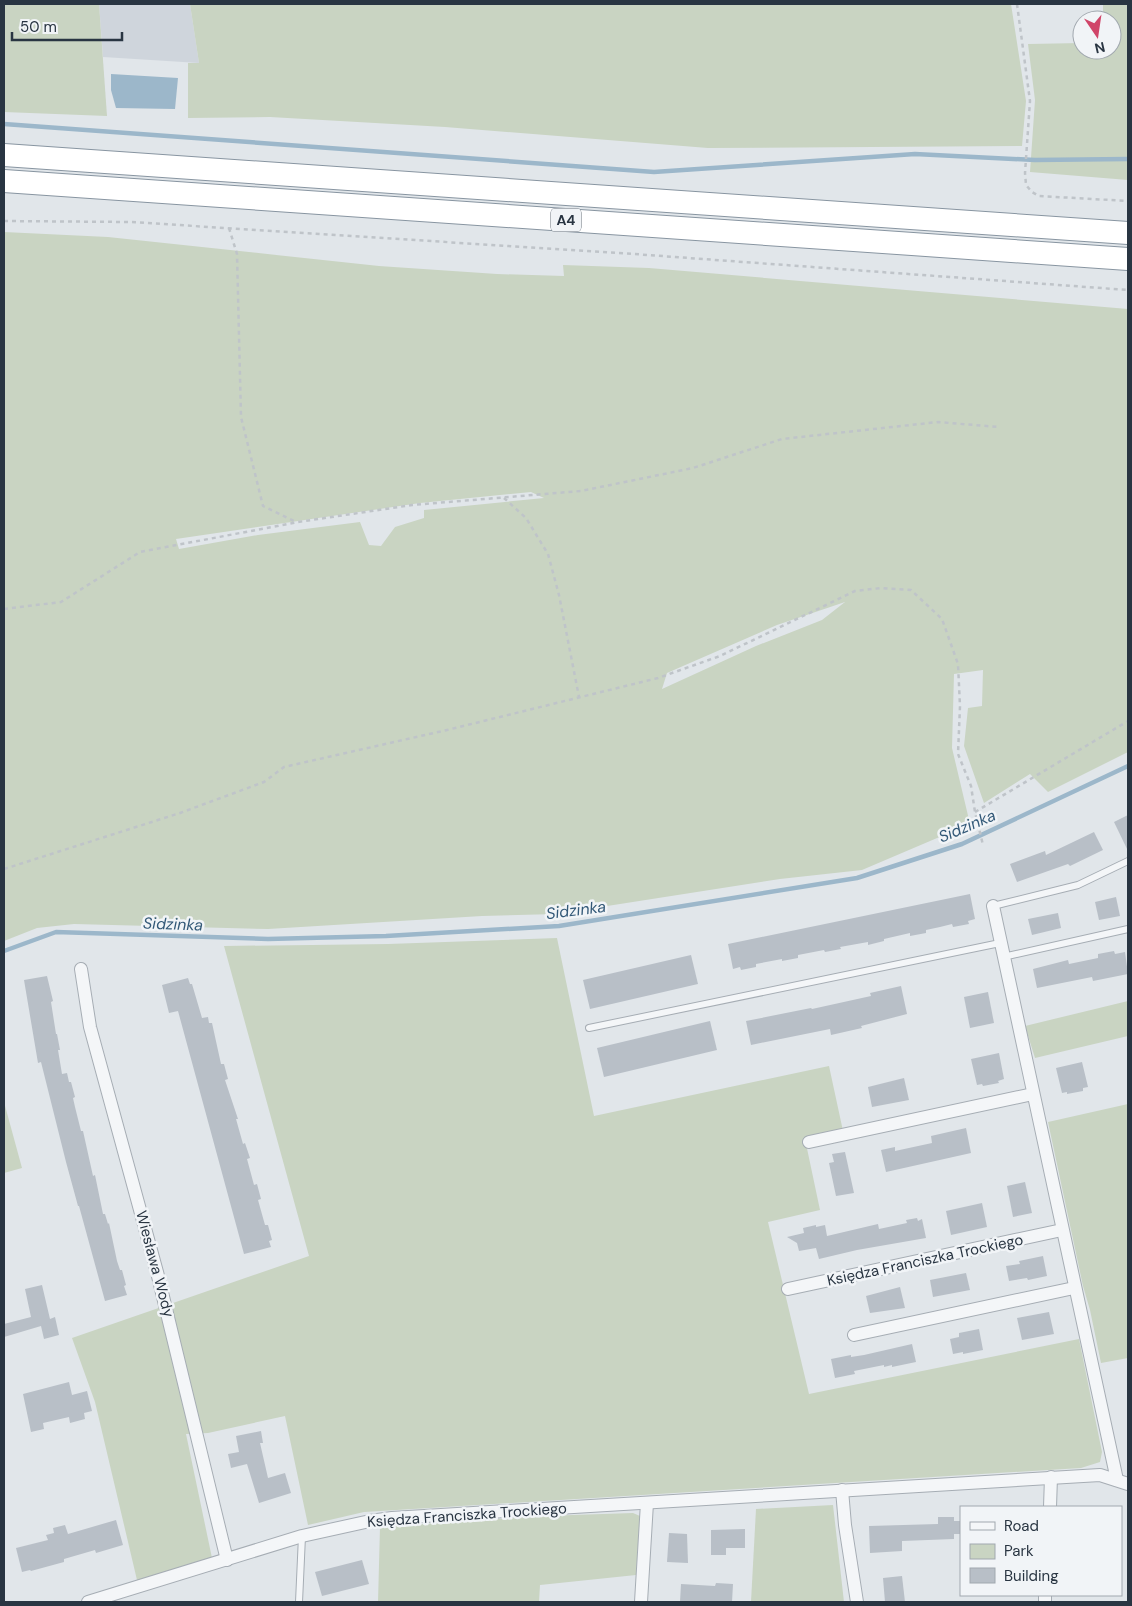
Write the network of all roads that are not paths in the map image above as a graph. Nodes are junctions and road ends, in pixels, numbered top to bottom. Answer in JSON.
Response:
{"nodes":[{"id":1,"x":4,"y":155,"type":"edge"},
{"id":2,"x":4,"y":180,"type":"edge"},
{"id":3,"x":1128,"y":233,"type":"edge"},
{"id":4,"x":1128,"y":259,"type":"edge"},
{"id":5,"x":1128,"y":861,"type":"edge"},
{"id":6,"x":993,"y":906,"type":"joint"},
{"id":7,"x":1128,"y":929,"type":"edge"},
{"id":8,"x":1000,"y":943,"type":"junction"},
{"id":9,"x":1003,"y":957,"type":"junction"},
{"id":10,"x":81,"y":969,"type":"dead end"},
{"id":11,"x":589,"y":1028,"type":"dead end"},
{"id":12,"x":1032,"y":1094,"type":"junction"},
{"id":13,"x":810,"y":1142,"type":"dead end"},
{"id":14,"x":1062,"y":1230,"type":"junction"},
{"id":15,"x":1074,"y":1288,"type":"junction"},
{"id":16,"x":788,"y":1289,"type":"dead end"},
{"id":17,"x":854,"y":1336,"type":"dead end"},
{"id":18,"x":1051,"y":1477,"type":"junction"},
{"id":19,"x":1122,"y":1482,"type":"edge"},
{"id":20,"x":842,"y":1490,"type":"junction"},
{"id":21,"x":647,"y":1503,"type":"junction"},
{"id":22,"x":1050,"y":1506,"type":"edge"},
{"id":23,"x":302,"y":1536,"type":"junction"},
{"id":24,"x":227,"y":1560,"type":"junction"},
{"id":25,"x":88,"y":1602,"type":"edge"},
{"id":26,"x":299,"y":1602,"type":"edge"},
{"id":27,"x":641,"y":1602,"type":"edge"},
{"id":28,"x":857,"y":1602,"type":"edge"}],
"edges":[{"from":1,"to":3,"type":"highway","number":"A4"},
{"from":2,"to":4,"type":"highway","number":"A4"},
{"from":5,"to":6,"type":"lane"},
{"from":6,"to":8,"type":"street","name":"Księdza Franciszka Trockiego"},
{"from":7,"to":9,"type":"lane"},
{"from":8,"to":9,"type":"street","name":"Księdza Franciszka Trockiego"},
{"from":8,"to":11,"type":"lane"},
{"from":9,"to":12,"type":"street","name":"Księdza Franciszka Trockiego"},
{"from":10,"to":24,"type":"street","name":"Wiesława Wody"},
{"from":12,"to":13,"type":"street"},
{"from":12,"to":14,"type":"street","name":"Księdza Franciszka Trockiego"},
{"from":14,"to":15,"type":"street","name":"Księdza Franciszka Trockiego"},
{"from":14,"to":16,"type":"street","name":"Księdza Franciszka Trockiego"},
{"from":15,"to":17,"type":"street"},
{"from":15,"to":19,"type":"street","name":"Księdza Franciszka Trockiego"},
{"from":18,"to":19,"type":"street","name":"Księdza Franciszka Trockiego"},
{"from":18,"to":20,"type":"street","name":"Księdza Franciszka Trockiego"},
{"from":18,"to":22,"type":"street"},
{"from":20,"to":21,"type":"street","name":"Księdza Franciszka Trockiego"},
{"from":20,"to":28,"type":"street"},
{"from":21,"to":23,"type":"street","name":"Księdza Franciszka Trockiego"},
{"from":21,"to":27,"type":"street"},
{"from":23,"to":24,"type":"street","name":"Księdza Franciszka Trockiego"},
{"from":23,"to":26,"type":"lane"},
{"from":24,"to":25,"type":"street","name":"Księdza Franciszka Trockiego"}]}
